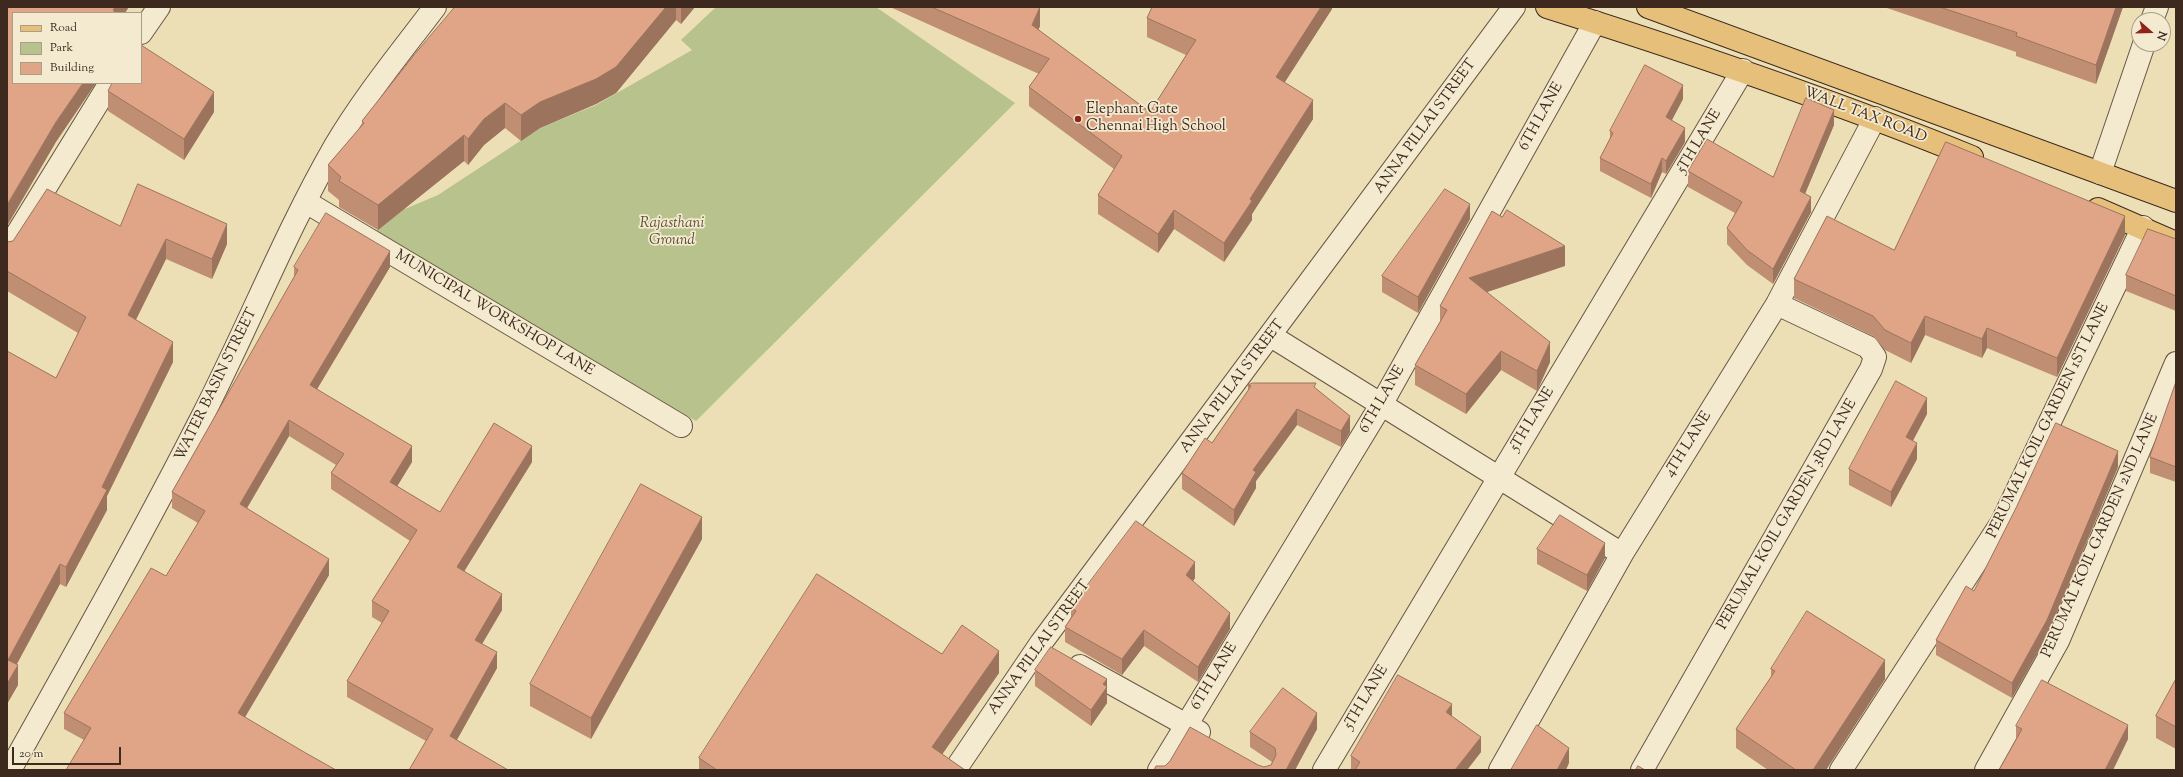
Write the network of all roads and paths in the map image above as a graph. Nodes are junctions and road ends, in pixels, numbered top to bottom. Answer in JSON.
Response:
{"nodes":[{"id":1,"x":159,"y":7,"type":"edge"},
{"id":2,"x":435,"y":7,"type":"edge"},
{"id":3,"x":1514,"y":7,"type":"edge"},
{"id":4,"x":1547,"y":7,"type":"edge"},
{"id":5,"x":1648,"y":7,"type":"edge"},
{"id":6,"x":1595,"y":22,"type":"junction"},
{"id":7,"x":142,"y":32,"type":"edge"},
{"id":8,"x":2141,"y":52,"type":"edge"},
{"id":9,"x":1743,"y":70,"type":"junction"},
{"id":10,"x":109,"y":84,"type":"edge"},
{"id":11,"x":1875,"y":118,"type":"junction"},
{"id":12,"x":1991,"y":165,"type":"edge"},
{"id":13,"x":2100,"y":173,"type":"junction"},
{"id":14,"x":2176,"y":200,"type":"edge"},
{"id":15,"x":2078,"y":201,"type":"edge"},
{"id":16,"x":306,"y":202,"type":"junction"},
{"id":17,"x":2143,"y":227,"type":"junction"},
{"id":18,"x":2176,"y":243,"type":"edge"},
{"id":19,"x":7,"y":250,"type":"edge"},
{"id":20,"x":1777,"y":304,"type":"junction"},
{"id":21,"x":1271,"y":336,"type":"junction"},
{"id":22,"x":2176,"y":363,"type":"edge"},
{"id":23,"x":1381,"y":405,"type":"junction"},
{"id":24,"x":681,"y":426,"type":"dead end"},
{"id":25,"x":1498,"y":477,"type":"junction"},
{"id":26,"x":1622,"y":554,"type":"junction"},
{"id":27,"x":1041,"y":643,"type":"junction"},
{"id":28,"x":1186,"y":724,"type":"junction"},
{"id":29,"x":1218,"y":743,"type":"edge"},
{"id":30,"x":10,"y":770,"type":"edge"},
{"id":31,"x":955,"y":770,"type":"edge"},
{"id":32,"x":1159,"y":770,"type":"edge"},
{"id":33,"x":1324,"y":770,"type":"edge"},
{"id":34,"x":1500,"y":770,"type":"edge"},
{"id":35,"x":1642,"y":770,"type":"edge"},
{"id":36,"x":1842,"y":770,"type":"edge"},
{"id":37,"x":1986,"y":770,"type":"edge"}],
"edges":[{"from":1,"to":7,"type":"street"},
{"from":2,"to":16,"type":"street","name":"WATER BASIN STREET"},
{"from":3,"to":21,"type":"street","name":"ANNA PILLAI STREET"},
{"from":4,"to":6,"type":"main road","name":"WALL TAX ROAD"},
{"from":5,"to":13,"type":"main road","name":"WALL TAX ROAD"},
{"from":6,"to":9,"type":"main road","name":"WALL TAX ROAD"},
{"from":6,"to":23,"type":"street","name":"6TH LANE"},
{"from":8,"to":13,"type":"street"},
{"from":9,"to":11,"type":"main road","name":"WALL TAX ROAD"},
{"from":9,"to":25,"type":"street","name":"5TH LANE"},
{"from":10,"to":19,"type":"street"},
{"from":11,"to":12,"type":"main road","name":"WALL TAX ROAD"},
{"from":11,"to":20,"type":"street","name":"4TH LANE"},
{"from":13,"to":14,"type":"main road","name":"WALL TAX ROAD"},
{"from":15,"to":17,"type":"main road"},
{"from":16,"to":24,"type":"street","name":"MUNICIPAL WORKSHOP LANE"},
{"from":16,"to":30,"type":"street","name":"WATER BASIN STREET"},
{"from":17,"to":18,"type":"main road"},
{"from":17,"to":36,"type":"street","name":"PERUMAL KOIL GARDEN 1ST LANE"},
{"from":20,"to":26,"type":"street","name":"4TH LANE"},
{"from":20,"to":35,"type":"street","name":"PERUMAL KOIL GARDEN 3RD LANE"},
{"from":21,"to":23,"type":"street"},
{"from":21,"to":27,"type":"street","name":"ANNA PILLAI STREET"},
{"from":22,"to":37,"type":"street","name":"PERUMAL KOIL GARDEN 2ND LANE"},
{"from":23,"to":25,"type":"street"},
{"from":23,"to":28,"type":"street","name":"6TH LANE"},
{"from":25,"to":26,"type":"street"},
{"from":25,"to":33,"type":"street","name":"5TH LANE"},
{"from":26,"to":34,"type":"street","name":"4TH LANE"},
{"from":27,"to":28,"type":"street"},
{"from":27,"to":31,"type":"street","name":"ANNA PILLAI STREET"},
{"from":28,"to":29,"type":"street"},
{"from":28,"to":32,"type":"street","name":"6TH LANE"}]}
